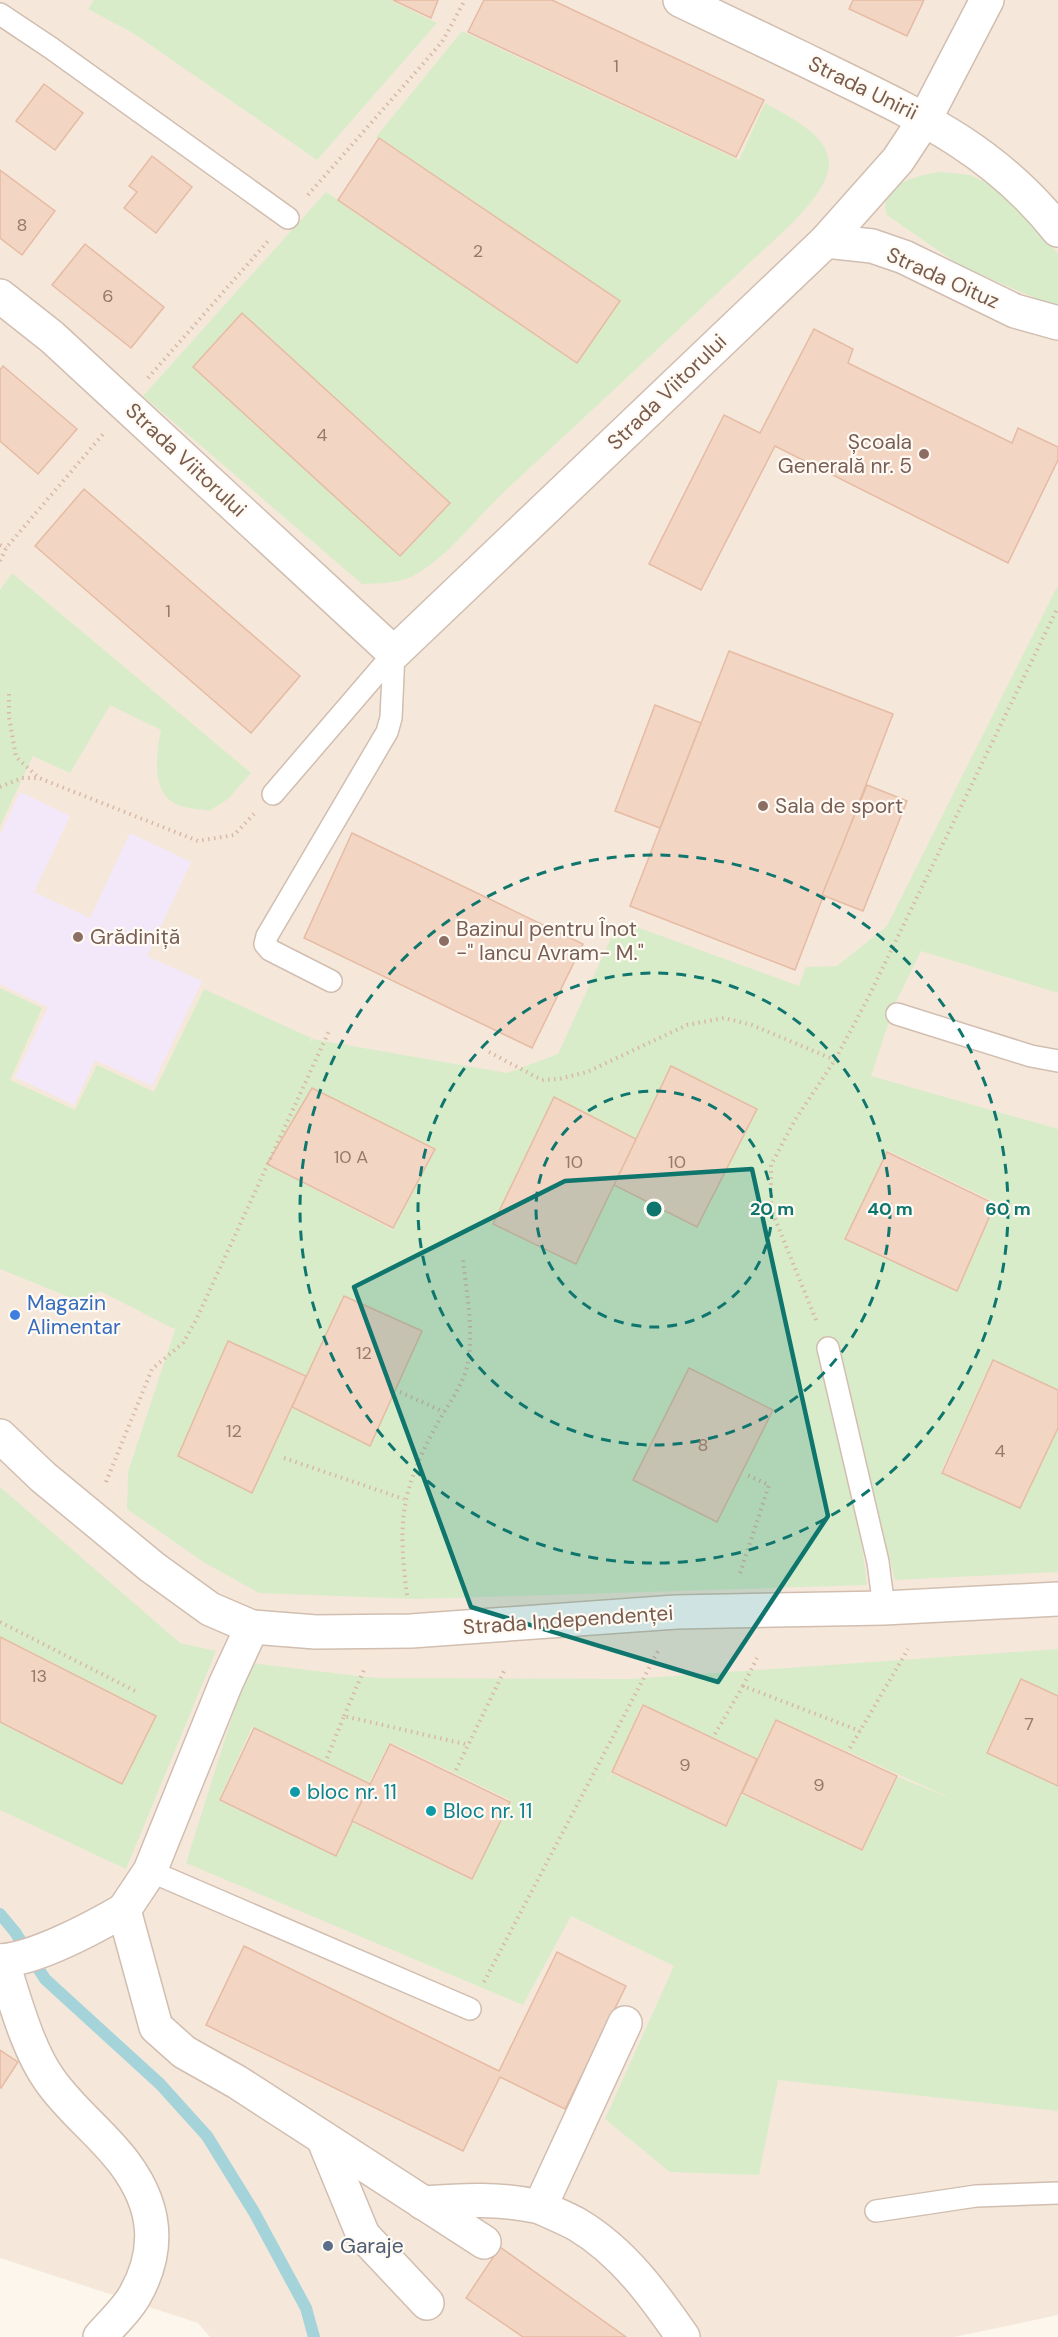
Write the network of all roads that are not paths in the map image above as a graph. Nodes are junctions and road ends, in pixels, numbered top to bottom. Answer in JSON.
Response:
{"nodes":[{"id":1,"x":680,"y":0,"type":"edge"},
{"id":2,"x":987,"y":0,"type":"edge"},
{"id":3,"x":0,"y":14,"type":"edge"},
{"id":4,"x":925,"y":119,"type":"junction"},
{"id":5,"x":288,"y":219,"type":"dead end"},
{"id":6,"x":1058,"y":230,"type":"edge"},
{"id":7,"x":826,"y":241,"type":"junction"},
{"id":8,"x":0,"y":296,"type":"edge"},
{"id":9,"x":1058,"y":322,"type":"edge"},
{"id":10,"x":394,"y":653,"type":"junction"},
{"id":11,"x":273,"y":794,"type":"road end"},
{"id":12,"x":331,"y":981,"type":"dead end"},
{"id":13,"x":897,"y":1014,"type":"dead end"},
{"id":14,"x":1058,"y":1061,"type":"edge"},
{"id":15,"x":828,"y":1348,"type":"road end"},
{"id":16,"x":0,"y":1436,"type":"edge"},
{"id":17,"x":1058,"y":1599,"type":"edge"},
{"id":18,"x":884,"y":1608,"type":"junction"},
{"id":19,"x":252,"y":1627,"type":"junction"},
{"id":20,"x":150,"y":1870,"type":"junction"},
{"id":21,"x":124,"y":1910,"type":"junction"},
{"id":22,"x":4,"y":1961,"type":"edge"},
{"id":23,"x":470,"y":2009,"type":"road end"},
{"id":24,"x":625,"y":2023,"type":"dead end"},
{"id":25,"x":323,"y":2138,"type":"junction"},
{"id":26,"x":1058,"y":2193,"type":"edge"},
{"id":27,"x":423,"y":2203,"type":"junction"},
{"id":28,"x":540,"y":2207,"type":"junction"},
{"id":29,"x":876,"y":2211,"type":"dead end"},
{"id":30,"x":484,"y":2242,"type":"dead end"},
{"id":31,"x":428,"y":2303,"type":"dead end"},
{"id":32,"x":100,"y":2337,"type":"edge"},
{"id":33,"x":683,"y":2337,"type":"edge"}],
"edges":[{"from":1,"to":4,"type":"street","name":"Strada Unirii"},
{"from":2,"to":4,"type":"street","name":"Strada Unirii"},
{"from":3,"to":5,"type":"lane"},
{"from":4,"to":6,"type":"street"},
{"from":4,"to":7,"type":"street","name":"Strada Viitorului"},
{"from":7,"to":9,"type":"street","name":"Strada Oituz"},
{"from":7,"to":10,"type":"street","name":"Strada Viitorului"},
{"from":8,"to":10,"type":"street","name":"Strada Viitorului"},
{"from":10,"to":11,"type":"lane","name":"Strada Viitorului"},
{"from":10,"to":12,"type":"lane"},
{"from":13,"to":14,"type":"lane"},
{"from":15,"to":18,"type":"lane"},
{"from":16,"to":19,"type":"street","name":"Strada Independenței"},
{"from":17,"to":18,"type":"street","name":"Strada Independenței"},
{"from":18,"to":19,"type":"street","name":"Strada Independenței"},
{"from":19,"to":20,"type":"street"},
{"from":20,"to":21,"type":"street"},
{"from":20,"to":23,"type":"lane"},
{"from":21,"to":22,"type":"street"},
{"from":21,"to":25,"type":"street"},
{"from":22,"to":32,"type":"street"},
{"from":24,"to":28,"type":"street"},
{"from":25,"to":27,"type":"street"},
{"from":25,"to":31,"type":"street"},
{"from":26,"to":29,"type":"lane"},
{"from":27,"to":28,"type":"street"},
{"from":27,"to":30,"type":"street"},
{"from":28,"to":33,"type":"street"}]}
